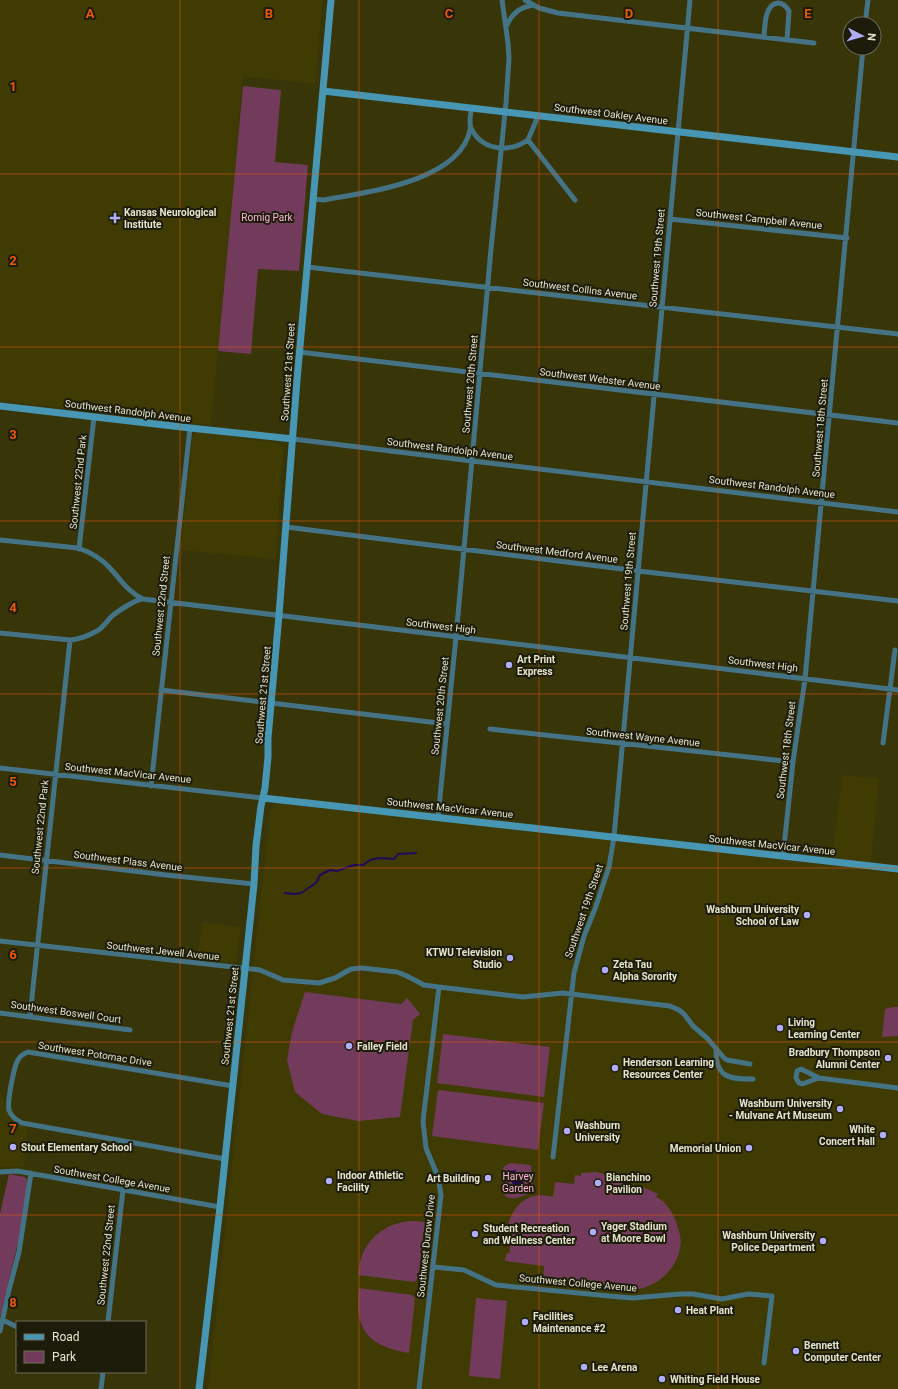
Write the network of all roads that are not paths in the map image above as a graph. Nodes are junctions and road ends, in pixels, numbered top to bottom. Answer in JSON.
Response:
{"nodes":[{"id":1,"x":331,"y":0,"type":"edge"},
{"id":2,"x":502,"y":0,"type":"edge"},
{"id":3,"x":525,"y":0,"type":"edge"},
{"id":4,"x":690,"y":0,"type":"edge"},
{"id":5,"x":868,"y":0,"type":"edge"},
{"id":6,"x":532,"y":5,"type":"junction"},
{"id":7,"x":867,"y":16,"type":"edge"},
{"id":8,"x":506,"y":26,"type":"junction"},
{"id":9,"x":688,"y":28,"type":"junction"},
{"id":10,"x":764,"y":37,"type":"junction"},
{"id":11,"x":787,"y":40,"type":"junction"},
{"id":12,"x":814,"y":43,"type":"dead end"},
{"id":13,"x":862,"y":56,"type":"edge"},
{"id":14,"x":323,"y":91,"type":"junction"},
{"id":15,"x":471,"y":108,"type":"junction"},
{"id":16,"x":505,"y":112,"type":"junction"},
{"id":17,"x":538,"y":116,"type":"junction"},
{"id":18,"x":471,"y":128,"type":"junction"},
{"id":19,"x":678,"y":132,"type":"junction"},
{"id":20,"x":528,"y":140,"type":"junction"},
{"id":21,"x":501,"y":149,"type":"junction"},
{"id":22,"x":853,"y":152,"type":"junction"},
{"id":23,"x":898,"y":157,"type":"edge"},
{"id":24,"x":313,"y":199,"type":"junction"},
{"id":25,"x":575,"y":200,"type":"dead end"},
{"id":26,"x":670,"y":219,"type":"junction"},
{"id":27,"x":847,"y":238,"type":"junction"},
{"id":28,"x":307,"y":267,"type":"junction"},
{"id":29,"x":488,"y":287,"type":"junction"},
{"id":30,"x":662,"y":307,"type":"junction"},
{"id":31,"x":839,"y":327,"type":"junction"},
{"id":32,"x":898,"y":334,"type":"edge"},
{"id":33,"x":299,"y":352,"type":"junction"},
{"id":34,"x":480,"y":374,"type":"junction"},
{"id":35,"x":654,"y":395,"type":"junction"},
{"id":36,"x":0,"y":406,"type":"edge"},
{"id":37,"x":830,"y":415,"type":"junction"},
{"id":38,"x":94,"y":417,"type":"junction"},
{"id":39,"x":898,"y":423,"type":"edge"},
{"id":40,"x":190,"y":428,"type":"junction"},
{"id":41,"x":293,"y":439,"type":"junction"},
{"id":42,"x":472,"y":461,"type":"junction"},
{"id":43,"x":646,"y":482,"type":"junction"},
{"id":44,"x":822,"y":503,"type":"junction"},
{"id":45,"x":898,"y":512,"type":"edge"},
{"id":46,"x":286,"y":527,"type":"junction"},
{"id":47,"x":0,"y":540,"type":"edge"},
{"id":48,"x":80,"y":549,"type":"junction"},
{"id":49,"x":464,"y":549,"type":"junction"},
{"id":50,"x":638,"y":571,"type":"junction"},
{"id":51,"x":814,"y":590,"type":"junction"},
{"id":52,"x":143,"y":599,"type":"junction"},
{"id":53,"x":898,"y":601,"type":"edge"},
{"id":54,"x":170,"y":603,"type":"junction"},
{"id":55,"x":279,"y":615,"type":"junction"},
{"id":56,"x":0,"y":633,"type":"edge"},
{"id":57,"x":456,"y":636,"type":"junction"},
{"id":58,"x":70,"y":640,"type":"junction"},
{"id":59,"x":895,"y":650,"type":"dead end"},
{"id":60,"x":630,"y":657,"type":"junction"},
{"id":61,"x":805,"y":679,"type":"junction"},
{"id":62,"x":161,"y":690,"type":"junction"},
{"id":63,"x":890,"y":690,"type":"junction"},
{"id":64,"x":898,"y":690,"type":"edge"},
{"id":65,"x":271,"y":703,"type":"junction"},
{"id":66,"x":447,"y":724,"type":"junction"},
{"id":67,"x":490,"y":729,"type":"dead end"},
{"id":68,"x":622,"y":743,"type":"junction"},
{"id":69,"x":883,"y":743,"type":"dead end"},
{"id":70,"x":793,"y":762,"type":"junction"},
{"id":71,"x":0,"y":768,"type":"edge"},
{"id":72,"x":55,"y":775,"type":"junction"},
{"id":73,"x":151,"y":786,"type":"junction"},
{"id":74,"x":263,"y":798,"type":"junction"},
{"id":75,"x":438,"y":817,"type":"junction"},
{"id":76,"x":614,"y":837,"type":"junction"},
{"id":77,"x":0,"y":855,"type":"edge"},
{"id":78,"x":782,"y":856,"type":"junction"},
{"id":79,"x":46,"y":860,"type":"junction"},
{"id":80,"x":898,"y":869,"type":"edge"},
{"id":81,"x":254,"y":884,"type":"junction"},
{"id":82,"x":0,"y":941,"type":"edge"},
{"id":83,"x":37,"y":945,"type":"junction"},
{"id":84,"x":245,"y":969,"type":"junction"},
{"id":85,"x":439,"y":987,"type":"junction"},
{"id":86,"x":572,"y":993,"type":"junction"},
{"id":87,"x":0,"y":1012,"type":"edge"},
{"id":88,"x":30,"y":1016,"type":"junction"},
{"id":89,"x":130,"y":1030,"type":"dead end"},
{"id":90,"x":716,"y":1050,"type":"junction"},
{"id":91,"x":750,"y":1064,"type":"dead end"},
{"id":92,"x":819,"y":1078,"type":"dead end"},
{"id":93,"x":753,"y":1079,"type":"dead end"},
{"id":94,"x":232,"y":1086,"type":"junction"},
{"id":95,"x":898,"y":1088,"type":"edge"},
{"id":96,"x":553,"y":1157,"type":"dead end"},
{"id":97,"x":225,"y":1159,"type":"junction"},
{"id":98,"x":0,"y":1172,"type":"edge"},
{"id":99,"x":31,"y":1173,"type":"junction"},
{"id":100,"x":123,"y":1190,"type":"junction"},
{"id":101,"x":220,"y":1207,"type":"junction"},
{"id":102,"x":434,"y":1267,"type":"junction"},
{"id":103,"x":3,"y":1320,"type":"junction"},
{"id":104,"x":108,"y":1321,"type":"edge"},
{"id":105,"x":16,"y":1326,"type":"edge"},
{"id":106,"x":0,"y":1331,"type":"edge"},
{"id":107,"x":764,"y":1363,"type":"dead end"},
{"id":108,"x":103,"y":1373,"type":"edge"},
{"id":109,"x":101,"y":1389,"type":"edge"},
{"id":110,"x":199,"y":1389,"type":"edge"},
{"id":111,"x":419,"y":1389,"type":"edge"}],
"edges":[{"from":1,"to":14,"type":"street","name":"Southwest 21st Street"},
{"from":2,"to":8,"type":"street","name":"Southwest 20th Street"},
{"from":3,"to":6,"type":"street"},
{"from":4,"to":9,"type":"street","name":"Southwest 19th Street"},
{"from":5,"to":7,"type":"street"},
{"from":6,"to":8,"type":"street"},
{"from":6,"to":9,"type":"street"},
{"from":8,"to":16,"type":"street","name":"Southwest 20th Street"},
{"from":9,"to":10,"type":"street"},
{"from":9,"to":19,"type":"street","name":"Southwest 19th Street"},
{"from":10,"to":11,"type":"street"},
{"from":10,"to":11,"type":"street"},
{"from":11,"to":12,"type":"street"},
{"from":13,"to":22,"type":"street","name":"Southwest 18th Street"},
{"from":14,"to":15,"type":"street","name":"Southwest Oakley Avenue"},
{"from":14,"to":24,"type":"street","name":"Southwest 21st Street"},
{"from":15,"to":16,"type":"street","name":"Southwest Oakley Avenue"},
{"from":15,"to":18,"type":"street"},
{"from":16,"to":17,"type":"street","name":"Southwest Oakley Avenue"},
{"from":16,"to":21,"type":"street","name":"Southwest 20th Street"},
{"from":17,"to":19,"type":"street","name":"Southwest Oakley Avenue"},
{"from":17,"to":20,"type":"street"},
{"from":18,"to":21,"type":"street"},
{"from":18,"to":24,"type":"street"},
{"from":19,"to":22,"type":"street","name":"Southwest Oakley Avenue"},
{"from":19,"to":26,"type":"street","name":"Southwest 19th Street"},
{"from":20,"to":21,"type":"street"},
{"from":20,"to":25,"type":"street"},
{"from":21,"to":29,"type":"street","name":"Southwest 20th Street"},
{"from":22,"to":23,"type":"street","name":"Southwest Oakley Avenue"},
{"from":22,"to":27,"type":"street","name":"Southwest 18th Street"},
{"from":24,"to":28,"type":"street","name":"Southwest 21st Street"},
{"from":26,"to":27,"type":"street","name":"Southwest Campbell Avenue"},
{"from":26,"to":30,"type":"street","name":"Southwest 19th Street"},
{"from":27,"to":31,"type":"street","name":"Southwest 18th Street"},
{"from":28,"to":29,"type":"street","name":"Southwest Collins Avenue"},
{"from":28,"to":33,"type":"street","name":"Southwest 21st Street"},
{"from":29,"to":30,"type":"street","name":"Southwest Collins Avenue"},
{"from":29,"to":34,"type":"street","name":"Southwest 20th Street"},
{"from":30,"to":31,"type":"street","name":"Southwest Collins Avenue"},
{"from":30,"to":35,"type":"street","name":"Southwest 19th Street"},
{"from":31,"to":32,"type":"street","name":"Southwest Collins Avenue"},
{"from":31,"to":37,"type":"street","name":"Southwest 18th Street"},
{"from":33,"to":34,"type":"street","name":"Southwest Webster Avenue"},
{"from":33,"to":41,"type":"street","name":"Southwest 21st Street"},
{"from":34,"to":35,"type":"street","name":"Southwest Webster Avenue"},
{"from":34,"to":42,"type":"street","name":"Southwest 20th Street"},
{"from":35,"to":37,"type":"street","name":"Southwest Webster Avenue"},
{"from":35,"to":43,"type":"street","name":"Southwest 19th Street"},
{"from":36,"to":38,"type":"street","name":"Southwest Randolph Avenue"},
{"from":37,"to":39,"type":"street","name":"Southwest Webster Avenue"},
{"from":37,"to":44,"type":"street","name":"Southwest 18th Street"},
{"from":38,"to":40,"type":"street","name":"Southwest Randolph Avenue"},
{"from":38,"to":48,"type":"street","name":"Southwest 22nd Park"},
{"from":40,"to":41,"type":"street","name":"Southwest Randolph Avenue"},
{"from":40,"to":54,"type":"street","name":"Southwest 22nd Street"},
{"from":41,"to":42,"type":"street","name":"Southwest Randolph Avenue"},
{"from":41,"to":46,"type":"street","name":"Southwest 21st Street"},
{"from":42,"to":43,"type":"street","name":"Southwest Randolph Avenue"},
{"from":42,"to":49,"type":"street","name":"Southwest 20th Street"},
{"from":43,"to":44,"type":"street","name":"Southwest Randolph Avenue"},
{"from":43,"to":50,"type":"street","name":"Southwest 19th Street"},
{"from":44,"to":45,"type":"street","name":"Southwest Randolph Avenue"},
{"from":44,"to":51,"type":"street","name":"Southwest 18th Street"},
{"from":46,"to":49,"type":"street","name":"Southwest Medford Avenue"},
{"from":46,"to":55,"type":"street","name":"Southwest 21st Street"},
{"from":47,"to":48,"type":"street","name":"Southwest High"},
{"from":48,"to":52,"type":"street","name":"Southwest High"},
{"from":49,"to":50,"type":"street","name":"Southwest Medford Avenue"},
{"from":49,"to":57,"type":"street","name":"Southwest 20th Street"},
{"from":50,"to":51,"type":"street","name":"Southwest Medford Avenue"},
{"from":50,"to":60,"type":"street","name":"Southwest 19th Street"},
{"from":51,"to":53,"type":"street","name":"Southwest Medford Avenue"},
{"from":51,"to":61,"type":"street","name":"Southwest 18th Street"},
{"from":52,"to":54,"type":"street","name":"Southwest High"},
{"from":52,"to":58,"type":"street"},
{"from":54,"to":55,"type":"street","name":"Southwest High"},
{"from":54,"to":62,"type":"street","name":"Southwest 22nd Street"},
{"from":55,"to":57,"type":"street","name":"Southwest High"},
{"from":55,"to":65,"type":"street","name":"Southwest 21st Street"},
{"from":56,"to":58,"type":"street"},
{"from":57,"to":60,"type":"street","name":"Southwest High"},
{"from":57,"to":66,"type":"street","name":"Southwest 20th Street"},
{"from":58,"to":72,"type":"street","name":"Southwest 22nd Park"},
{"from":59,"to":63,"type":"street"},
{"from":60,"to":61,"type":"street","name":"Southwest High"},
{"from":60,"to":68,"type":"street","name":"Southwest 19th Street"},
{"from":61,"to":63,"type":"street","name":"Southwest High"},
{"from":61,"to":70,"type":"street","name":"Southwest 18th Street"},
{"from":62,"to":65,"type":"street"},
{"from":62,"to":73,"type":"street","name":"Southwest 22nd Street"},
{"from":63,"to":64,"type":"street","name":"Southwest High"},
{"from":63,"to":69,"type":"street"},
{"from":65,"to":66,"type":"street"},
{"from":65,"to":74,"type":"street","name":"Southwest 21st Street"},
{"from":66,"to":75,"type":"street","name":"Southwest 20th Street"},
{"from":67,"to":68,"type":"street","name":"Southwest Wayne Avenue"},
{"from":68,"to":70,"type":"street","name":"Southwest Wayne Avenue"},
{"from":68,"to":76,"type":"street","name":"Southwest 19th Street"},
{"from":70,"to":78,"type":"street","name":"Southwest 18th Street"},
{"from":71,"to":72,"type":"street","name":"Southwest MacVicar Avenue"},
{"from":72,"to":73,"type":"street","name":"Southwest MacVicar Avenue"},
{"from":72,"to":79,"type":"street","name":"Southwest 22nd Park"},
{"from":73,"to":74,"type":"street","name":"Southwest MacVicar Avenue"},
{"from":74,"to":75,"type":"street","name":"Southwest MacVicar Avenue"},
{"from":74,"to":81,"type":"street","name":"Southwest 21st Street"},
{"from":75,"to":76,"type":"street","name":"Southwest MacVicar Avenue"},
{"from":76,"to":78,"type":"street","name":"Southwest MacVicar Avenue"},
{"from":76,"to":86,"type":"street","name":"Southwest 19th Street"},
{"from":77,"to":79,"type":"street","name":"Southwest Plass Avenue"},
{"from":78,"to":80,"type":"street","name":"Southwest MacVicar Avenue"},
{"from":79,"to":81,"type":"street","name":"Southwest Plass Avenue"},
{"from":79,"to":83,"type":"street","name":"Southwest 22nd Park"},
{"from":81,"to":84,"type":"street","name":"Southwest 21st Street"},
{"from":82,"to":83,"type":"street","name":"Southwest Jewell Avenue"},
{"from":83,"to":84,"type":"street","name":"Southwest Jewell Avenue"},
{"from":83,"to":88,"type":"street","name":"Southwest 22nd Park"},
{"from":84,"to":85,"type":"street","name":"Southwest Jewell Avenue"},
{"from":84,"to":94,"type":"street","name":"Southwest 21st Street"},
{"from":85,"to":86,"type":"street","name":"Southwest Jewell Avenue"},
{"from":85,"to":102,"type":"street","name":"Southwest Durow Drive"},
{"from":86,"to":90,"type":"street","name":"Southwest Jewell Avenue"},
{"from":86,"to":96,"type":"street","name":"Southwest 19th Street"},
{"from":87,"to":88,"type":"street","name":"Southwest Boswell Court"},
{"from":88,"to":89,"type":"street","name":"Southwest Boswell Court"},
{"from":90,"to":91,"type":"street"},
{"from":90,"to":93,"type":"street"},
{"from":92,"to":95,"type":"street"},
{"from":94,"to":97,"type":"street","name":"Southwest 21st Street"},
{"from":94,"to":97,"type":"street","name":"Southwest Potomac Drive"},
{"from":97,"to":101,"type":"street","name":"Southwest 21st Street"},
{"from":98,"to":99,"type":"street","name":"Southwest College Avenue"},
{"from":99,"to":100,"type":"street","name":"Southwest College Avenue"},
{"from":99,"to":103,"type":"street"},
{"from":100,"to":101,"type":"street","name":"Southwest College Avenue"},
{"from":100,"to":104,"type":"street","name":"Southwest 22nd Street"},
{"from":101,"to":110,"type":"street","name":"Southwest 21st Street"},
{"from":102,"to":107,"type":"street","name":"Southwest College Avenue"},
{"from":102,"to":111,"type":"street","name":"Southwest Durow Drive"},
{"from":103,"to":105,"type":"street"},
{"from":103,"to":106,"type":"street"},
{"from":108,"to":109,"type":"street"}]}
